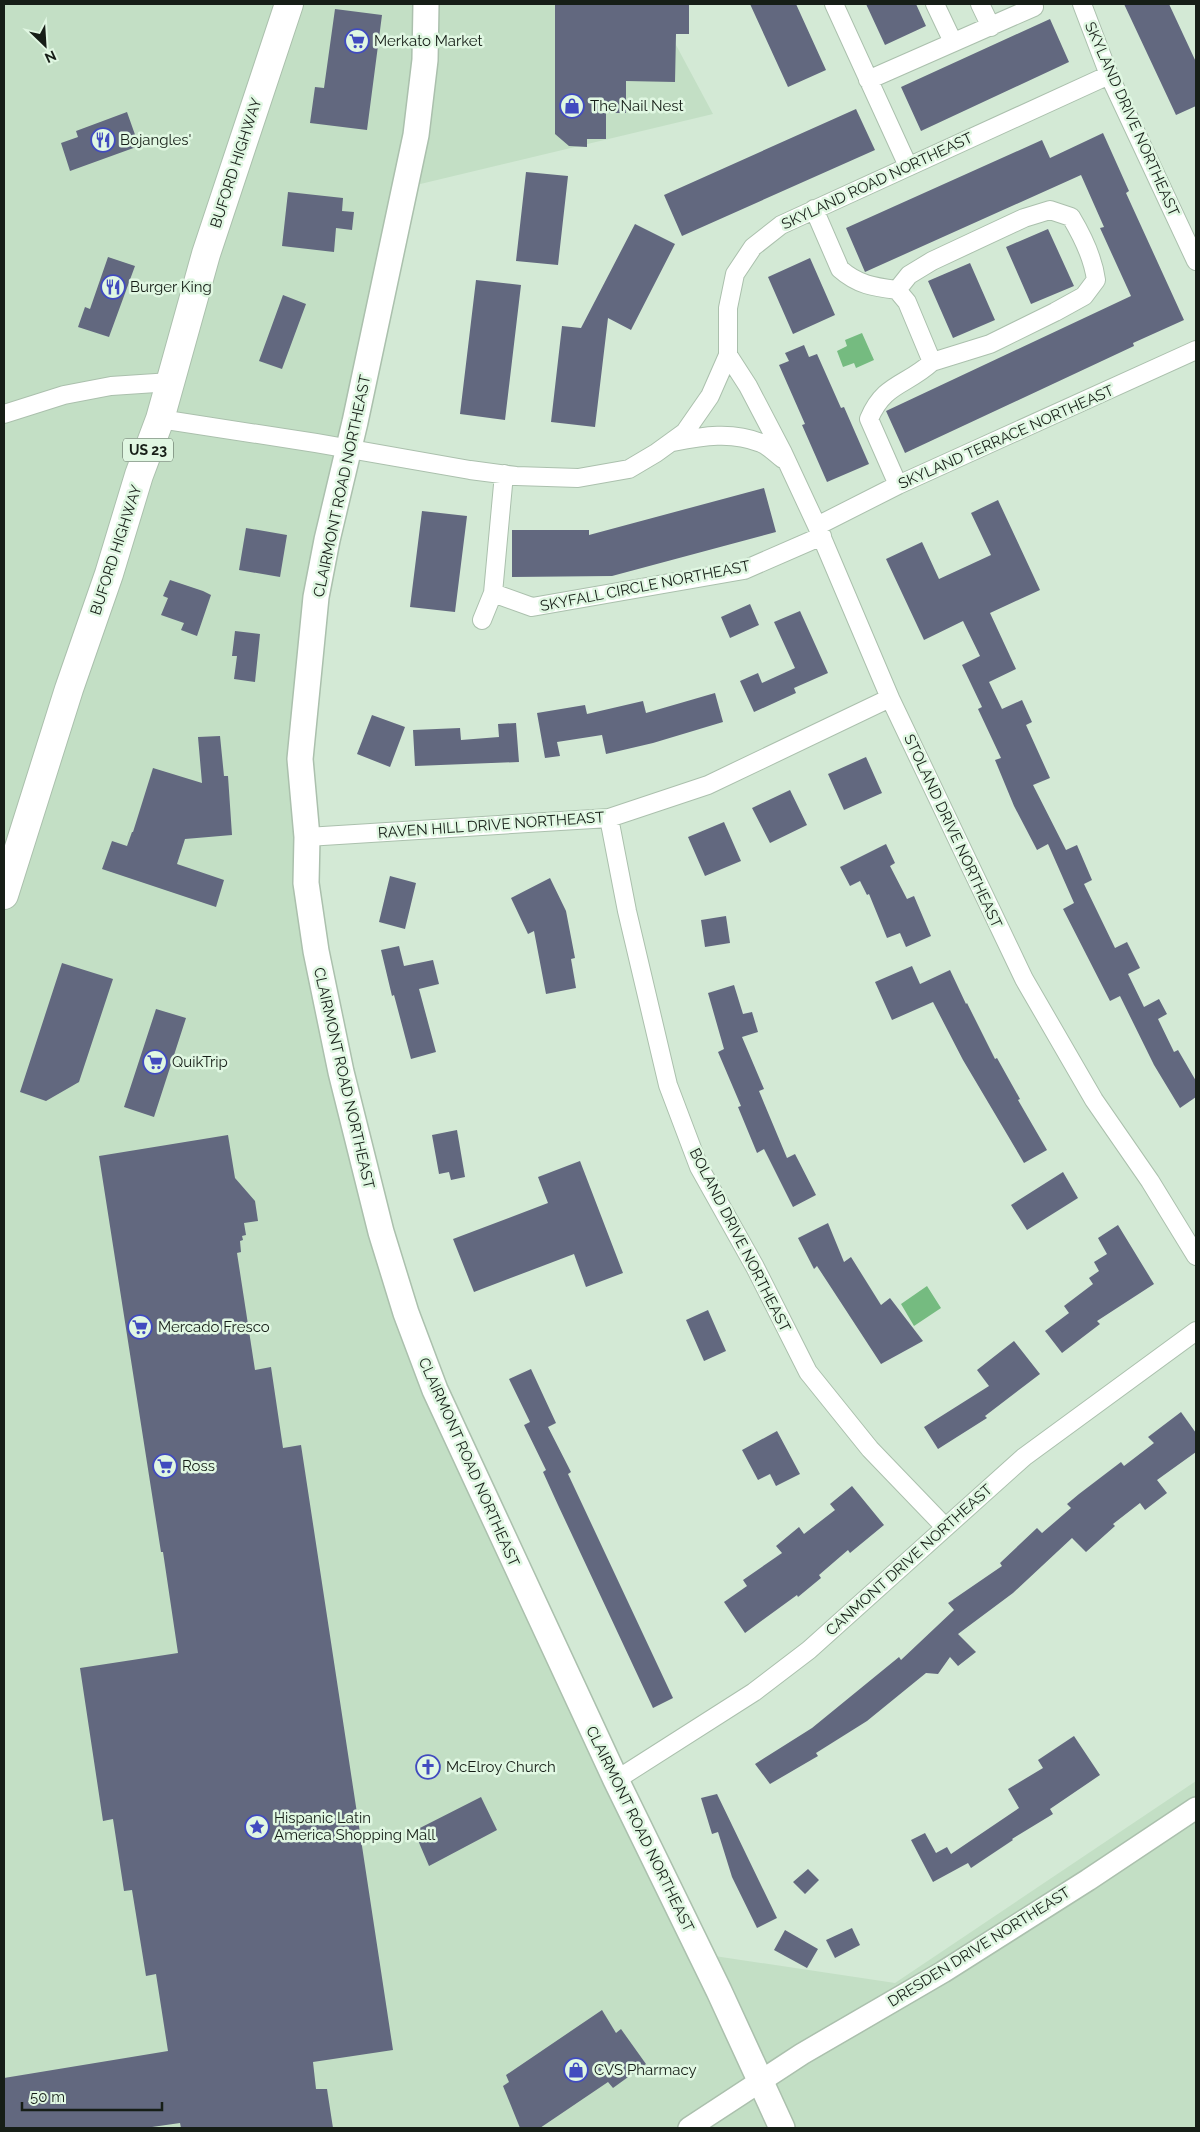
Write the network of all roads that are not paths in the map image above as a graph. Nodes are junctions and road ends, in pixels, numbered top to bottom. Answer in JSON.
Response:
{"nodes":[{"id":1,"x":289,"y":4,"type":"edge"},
{"id":2,"x":426,"y":4,"type":"edge"},
{"id":3,"x":834,"y":4,"type":"edge"},
{"id":4,"x":935,"y":4,"type":"edge"},
{"id":5,"x":980,"y":4,"type":"edge"},
{"id":6,"x":1082,"y":4,"type":"edge"},
{"id":7,"x":1034,"y":7,"type":"dead end"},
{"id":8,"x":991,"y":27,"type":"junction"},
{"id":9,"x":953,"y":42,"type":"junction"},
{"id":10,"x":1109,"y":75,"type":"junction"},
{"id":11,"x":868,"y":80,"type":"junction"},
{"id":12,"x":908,"y":166,"type":"junction"},
{"id":13,"x":814,"y":209,"type":"junction"},
{"id":14,"x":1196,"y":261,"type":"edge"},
{"id":15,"x":897,"y":290,"type":"junction"},
{"id":16,"x":1196,"y":350,"type":"edge"},
{"id":17,"x":728,"y":355,"type":"junction"},
{"id":18,"x":932,"y":362,"type":"junction"},
{"id":19,"x":171,"y":382,"type":"junction"},
{"id":20,"x":4,"y":414,"type":"edge"},
{"id":21,"x":160,"y":420,"type":"junction"},
{"id":22,"x":671,"y":442,"type":"junction"},
{"id":23,"x":348,"y":449,"type":"junction"},
{"id":24,"x":787,"y":462,"type":"junction"},
{"id":25,"x":504,"y":474,"type":"junction"},
{"id":26,"x":898,"y":485,"type":"junction"},
{"id":27,"x":819,"y":531,"type":"junction"},
{"id":28,"x":493,"y":593,"type":"junction"},
{"id":29,"x":482,"y":620,"type":"dead end"},
{"id":30,"x":890,"y":698,"type":"junction"},
{"id":31,"x":609,"y":818,"type":"junction"},
{"id":32,"x":307,"y":837,"type":"junction"},
{"id":33,"x":4,"y":895,"type":"edge"},
{"id":34,"x":1196,"y":1256,"type":"edge"},
{"id":35,"x":1196,"y":1331,"type":"edge"},
{"id":36,"x":945,"y":1527,"type":"junction"},
{"id":37,"x":616,"y":1780,"type":"junction"},
{"id":38,"x":1196,"y":1808,"type":"edge"},
{"id":39,"x":760,"y":2082,"type":"junction"},
{"id":40,"x":689,"y":2128,"type":"edge"},
{"id":41,"x":782,"y":2128,"type":"edge"}],
"edges":[{"from":1,"to":19,"type":"main road","name":"BUFORD HIGHWAY","number":"US 23"},
{"from":2,"to":23,"type":"main road","name":"CLAIRMONT ROAD NORTHEAST"},
{"from":3,"to":11,"type":"street"},
{"from":4,"to":9,"type":"street"},
{"from":5,"to":8,"type":"street"},
{"from":6,"to":10,"type":"street","name":"SKYLAND DRIVE NORTHEAST"},
{"from":7,"to":8,"type":"street"},
{"from":8,"to":9,"type":"street"},
{"from":9,"to":11,"type":"street"},
{"from":10,"to":12,"type":"street","name":"SKYLAND ROAD NORTHEAST"},
{"from":10,"to":14,"type":"street","name":"SKYLAND DRIVE NORTHEAST"},
{"from":11,"to":12,"type":"street"},
{"from":12,"to":13,"type":"street","name":"SKYLAND ROAD NORTHEAST"},
{"from":13,"to":15,"type":"street"},
{"from":13,"to":17,"type":"street","name":"SKYLAND ROAD NORTHEAST"},
{"from":15,"to":18,"type":"street"},
{"from":15,"to":18,"type":"street"},
{"from":16,"to":26,"type":"street","name":"SKYLAND TERRACE NORTHEAST"},
{"from":17,"to":22,"type":"street","name":"SKYLAND ROAD NORTHEAST"},
{"from":17,"to":24,"type":"street","name":"STOLAND DRIVE NORTHEAST"},
{"from":18,"to":26,"type":"street"},
{"from":19,"to":20,"type":"street"},
{"from":19,"to":21,"type":"main road","name":"BUFORD HIGHWAY","number":"US 23"},
{"from":21,"to":23,"type":"street","name":"SKYLAND ROAD NORTHEAST"},
{"from":21,"to":33,"type":"main road","name":"BUFORD HIGHWAY","number":"US 23"},
{"from":22,"to":24,"type":"street"},
{"from":22,"to":25,"type":"street","name":"SKYLAND ROAD NORTHEAST"},
{"from":23,"to":25,"type":"street","name":"SKYLAND ROAD NORTHEAST"},
{"from":23,"to":32,"type":"main road","name":"CLAIRMONT ROAD NORTHEAST"},
{"from":24,"to":27,"type":"street","name":"STOLAND DRIVE NORTHEAST"},
{"from":25,"to":28,"type":"street"},
{"from":26,"to":27,"type":"street","name":"SKYLAND TERRACE NORTHEAST"},
{"from":27,"to":28,"type":"street","name":"SKYFALL CIRCLE NORTHEAST"},
{"from":27,"to":30,"type":"street","name":"STOLAND DRIVE NORTHEAST"},
{"from":28,"to":29,"type":"street"},
{"from":30,"to":31,"type":"street","name":"RAVEN HILL DRIVE NORTHEAST"},
{"from":30,"to":34,"type":"street","name":"STOLAND DRIVE NORTHEAST"},
{"from":31,"to":32,"type":"street","name":"RAVEN HILL DRIVE NORTHEAST"},
{"from":31,"to":36,"type":"street","name":"BOLAND DRIVE NORTHEAST"},
{"from":32,"to":37,"type":"main road","name":"CLAIRMONT ROAD NORTHEAST"},
{"from":35,"to":36,"type":"street","name":"CANMONT DRIVE NORTHEAST"},
{"from":36,"to":37,"type":"street","name":"CANMONT DRIVE NORTHEAST"},
{"from":37,"to":39,"type":"main road","name":"CLAIRMONT ROAD NORTHEAST"},
{"from":38,"to":39,"type":"street","name":"DRESDEN DRIVE NORTHEAST"},
{"from":39,"to":40,"type":"street","name":"DRESDEN DRIVE NORTHEAST"},
{"from":39,"to":41,"type":"main road","name":"CLAIRMONT ROAD NORTHEAST"}]}
